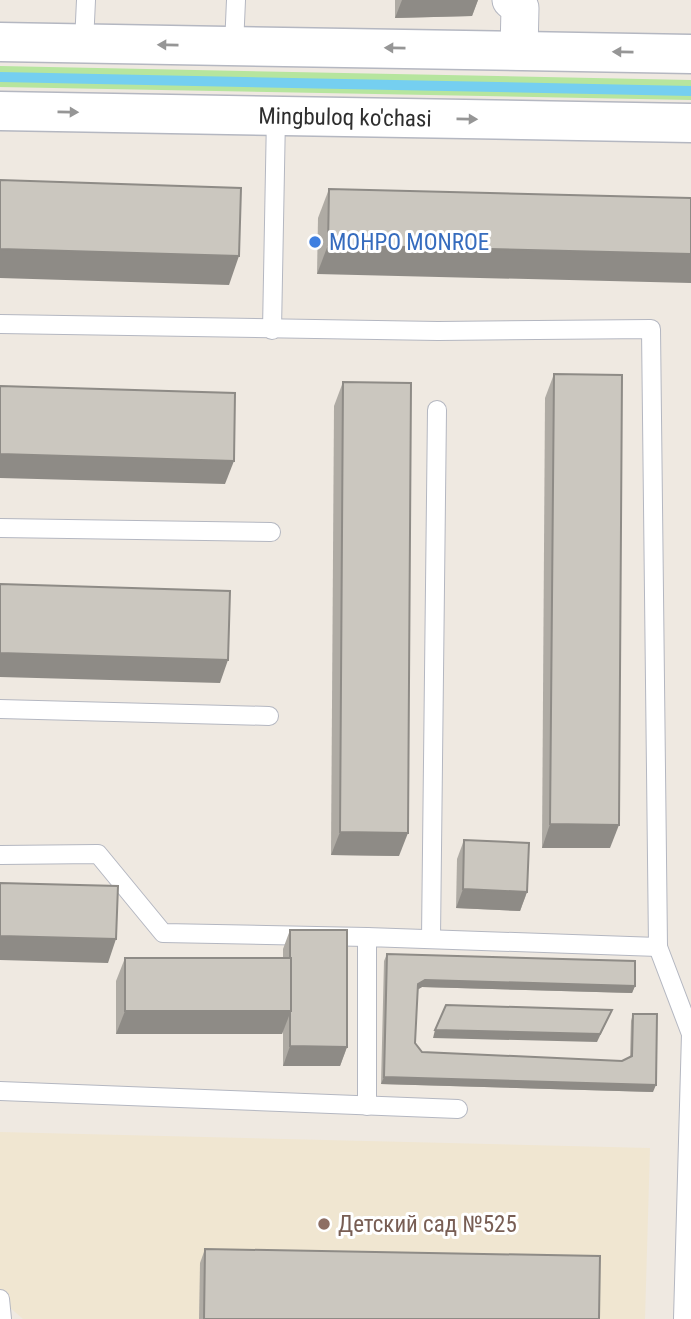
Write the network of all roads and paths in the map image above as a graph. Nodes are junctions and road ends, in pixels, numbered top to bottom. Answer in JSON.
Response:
{"nodes":[{"id":1,"x":86,"y":0,"type":"edge"},
{"id":2,"x":236,"y":0,"type":"edge"},
{"id":3,"x":511,"y":0,"type":"edge"},
{"id":4,"x":0,"y":42,"type":"edge"},
{"id":5,"x":84,"y":43,"type":"junction"},
{"id":6,"x":234,"y":46,"type":"junction"},
{"id":7,"x":519,"y":51,"type":"junction"},
{"id":8,"x":691,"y":54,"type":"edge"},
{"id":9,"x":0,"y":111,"type":"edge"},
{"id":10,"x":276,"y":116,"type":"junction"},
{"id":11,"x":691,"y":123,"type":"edge"},
{"id":12,"x":0,"y":324,"type":"edge"},
{"id":13,"x":272,"y":330,"type":"junction"},
{"id":14,"x":437,"y":410,"type":"dead end"},
{"id":15,"x":0,"y":528,"type":"edge"},
{"id":16,"x":271,"y":532,"type":"dead end"},
{"id":17,"x":0,"y":709,"type":"edge"},
{"id":18,"x":269,"y":716,"type":"dead end"},
{"id":19,"x":0,"y":855,"type":"edge"},
{"id":20,"x":367,"y":937,"type":"junction"},
{"id":21,"x":431,"y":938,"type":"junction"},
{"id":22,"x":658,"y":947,"type":"junction"},
{"id":23,"x":691,"y":1034,"type":"edge"},
{"id":24,"x":1,"y":1093,"type":"edge"},
{"id":25,"x":367,"y":1106,"type":"junction"},
{"id":26,"x":458,"y":1109,"type":"dead end"},
{"id":27,"x":0,"y":1299,"type":"edge"},
{"id":28,"x":2,"y":1319,"type":"edge"},
{"id":29,"x":682,"y":1319,"type":"edge"}],
"edges":[{"from":1,"to":5,"type":"lane"},
{"from":2,"to":6,"type":"lane"},
{"from":3,"to":7,"type":"street"},
{"from":4,"to":5,"type":"main road"},
{"from":6,"to":5,"type":"main road","one_way":true},
{"from":7,"to":6,"type":"main road","one_way":true},
{"from":8,"to":7,"type":"main road","one_way":true},
{"from":9,"to":10,"type":"main road","name":"Mingbuloq ko'chasi","one_way":true},
{"from":10,"to":11,"type":"main road","name":"Mingbuloq ko'chasi","one_way":true},
{"from":10,"to":13,"type":"lane"},
{"from":12,"to":13,"type":"lane"},
{"from":13,"to":22,"type":"lane"},
{"from":14,"to":21,"type":"lane"},
{"from":15,"to":16,"type":"lane"},
{"from":17,"to":18,"type":"lane"},
{"from":19,"to":20,"type":"lane"},
{"from":20,"to":21,"type":"lane"},
{"from":20,"to":25,"type":"lane"},
{"from":21,"to":22,"type":"lane"},
{"from":22,"to":23,"type":"lane"},
{"from":23,"to":29,"type":"lane"},
{"from":24,"to":25,"type":"lane"},
{"from":25,"to":26,"type":"lane"},
{"from":27,"to":28,"type":"lane"}]}
